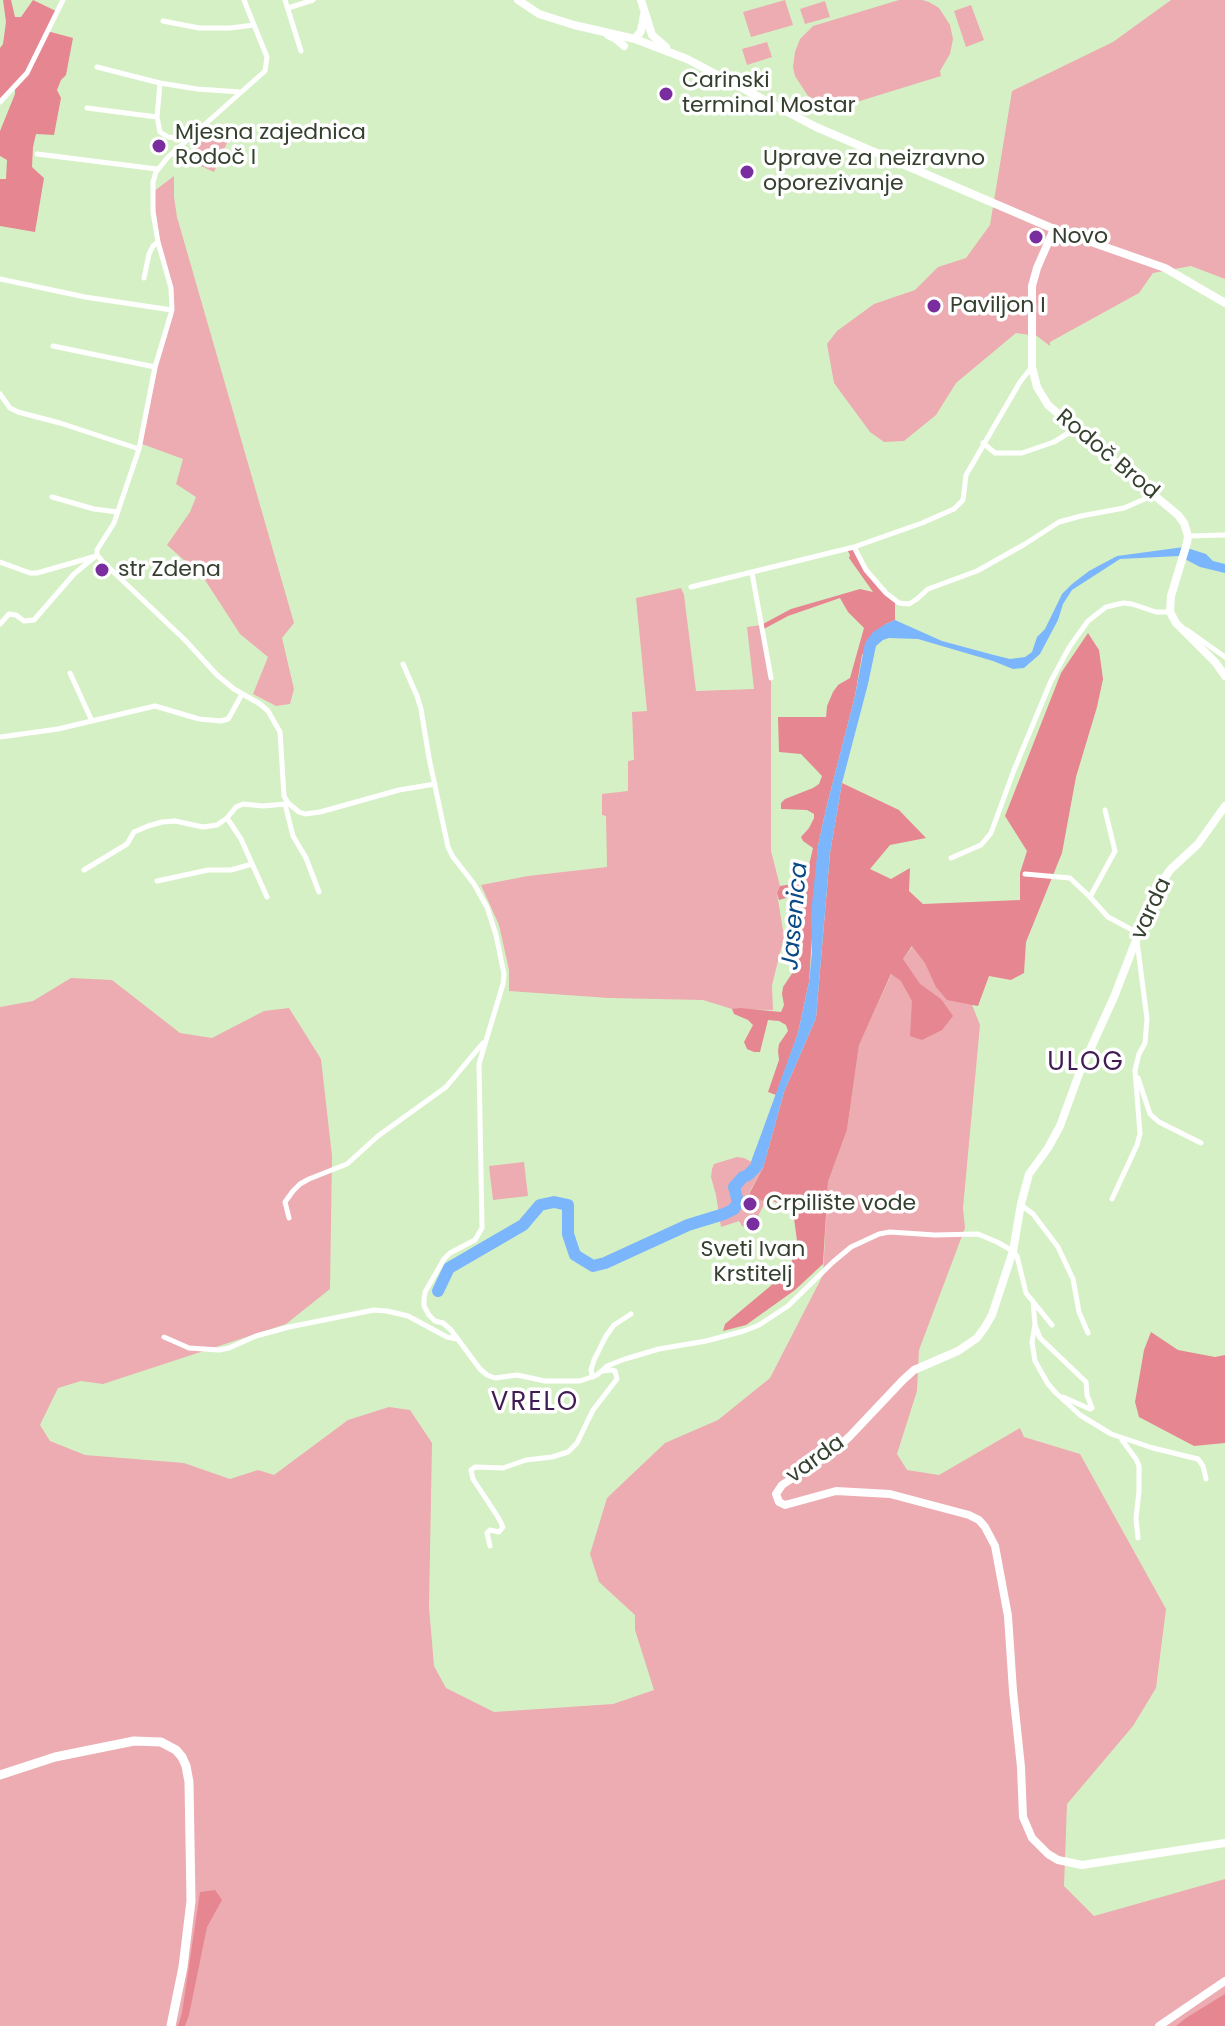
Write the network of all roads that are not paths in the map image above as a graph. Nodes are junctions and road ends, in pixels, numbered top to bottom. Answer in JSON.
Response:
{"nodes":[{"id":1,"x":63,"y":0,"type":"edge"},
{"id":2,"x":244,"y":0,"type":"edge"},
{"id":3,"x":285,"y":0,"type":"edge"},
{"id":4,"x":313,"y":0,"type":"edge"},
{"id":5,"x":518,"y":0,"type":"edge"},
{"id":6,"x":641,"y":0,"type":"edge"},
{"id":7,"x":288,"y":8,"type":"junction"},
{"id":8,"x":644,"y":10,"type":"junction"},
{"id":9,"x":163,"y":21,"type":"dead end"},
{"id":10,"x":254,"y":25,"type":"junction"},
{"id":11,"x":649,"y":28,"type":"junction"},
{"id":12,"x":601,"y":31,"type":"junction"},
{"id":13,"x":639,"y":40,"type":"junction"},
{"id":14,"x":624,"y":46,"type":"dead end"},
{"id":15,"x":301,"y":51,"type":"dead end"},
{"id":16,"x":683,"y":58,"type":"junction"},
{"id":17,"x":97,"y":67,"type":"dead end"},
{"id":18,"x":160,"y":83,"type":"junction"},
{"id":19,"x":241,"y":92,"type":"junction"},
{"id":20,"x":0,"y":102,"type":"edge"},
{"id":21,"x":87,"y":108,"type":"dead end"},
{"id":22,"x":157,"y":117,"type":"junction"},
{"id":23,"x":187,"y":140,"type":"junction"},
{"id":24,"x":37,"y":154,"type":"dead end"},
{"id":25,"x":158,"y":169,"type":"junction"},
{"id":26,"x":1054,"y":229,"type":"junction"},
{"id":27,"x":158,"y":242,"type":"junction"},
{"id":28,"x":144,"y":278,"type":"dead end"},
{"id":29,"x":0,"y":279,"type":"edge"},
{"id":30,"x":1225,"y":303,"type":"edge"},
{"id":31,"x":172,"y":310,"type":"junction"},
{"id":32,"x":53,"y":346,"type":"dead end"},
{"id":33,"x":155,"y":367,"type":"junction"},
{"id":34,"x":1032,"y":367,"type":"junction"},
{"id":35,"x":0,"y":394,"type":"edge"},
{"id":36,"x":1076,"y":428,"type":"junction"},
{"id":37,"x":983,"y":443,"type":"junction"},
{"id":38,"x":139,"y":449,"type":"junction"},
{"id":39,"x":1154,"y":495,"type":"junction"},
{"id":40,"x":52,"y":497,"type":"dead end"},
{"id":41,"x":118,"y":512,"type":"junction"},
{"id":42,"x":1225,"y":535,"type":"edge"},
{"id":43,"x":1187,"y":540,"type":"junction"},
{"id":44,"x":854,"y":547,"type":"junction"},
{"id":45,"x":97,"y":555,"type":"junction"},
{"id":46,"x":0,"y":562,"type":"edge"},
{"id":47,"x":752,"y":573,"type":"junction"},
{"id":48,"x":691,"y":587,"type":"dead end"},
{"id":49,"x":1170,"y":612,"type":"junction"},
{"id":50,"x":0,"y":624,"type":"edge"},
{"id":51,"x":1182,"y":629,"type":"junction"},
{"id":52,"x":1225,"y":657,"type":"edge"},
{"id":53,"x":403,"y":664,"type":"dead end"},
{"id":54,"x":70,"y":673,"type":"dead end"},
{"id":55,"x":1225,"y":676,"type":"edge"},
{"id":56,"x":771,"y":678,"type":"dead end"},
{"id":57,"x":242,"y":694,"type":"junction"},
{"id":58,"x":92,"y":721,"type":"junction"},
{"id":59,"x":0,"y":737,"type":"edge"},
{"id":60,"x":435,"y":784,"type":"junction"},
{"id":61,"x":286,"y":804,"type":"junction"},
{"id":62,"x":1225,"y":806,"type":"edge"},
{"id":63,"x":1105,"y":810,"type":"dead end"},
{"id":64,"x":227,"y":818,"type":"junction"},
{"id":65,"x":951,"y":858,"type":"dead end"},
{"id":66,"x":252,"y":864,"type":"junction"},
{"id":67,"x":84,"y":870,"type":"dead end"},
{"id":68,"x":1025,"y":874,"type":"dead end"},
{"id":69,"x":157,"y":881,"type":"dead end"},
{"id":70,"x":319,"y":892,"type":"dead end"},
{"id":71,"x":267,"y":897,"type":"dead end"},
{"id":72,"x":1090,"y":897,"type":"junction"},
{"id":73,"x":1138,"y":936,"type":"junction"},
{"id":74,"x":486,"y":1039,"type":"junction"},
{"id":75,"x":1135,"y":1070,"type":"junction"},
{"id":76,"x":1201,"y":1143,"type":"dead end"},
{"id":77,"x":1112,"y":1199,"type":"dead end"},
{"id":78,"x":1021,"y":1204,"type":"junction"},
{"id":79,"x":289,"y":1218,"type":"dead end"},
{"id":80,"x":1013,"y":1251,"type":"junction"},
{"id":81,"x":1033,"y":1300,"type":"junction"},
{"id":82,"x":631,"y":1314,"type":"dead end"},
{"id":83,"x":1035,"y":1325,"type":"junction"},
{"id":84,"x":1052,"y":1325,"type":"dead end"},
{"id":85,"x":1088,"y":1333,"type":"dead end"},
{"id":86,"x":164,"y":1337,"type":"dead end"},
{"id":87,"x":458,"y":1339,"type":"junction"},
{"id":88,"x":600,"y":1372,"type":"junction"},
{"id":89,"x":593,"y":1377,"type":"junction"},
{"id":90,"x":1056,"y":1393,"type":"junction"},
{"id":91,"x":1122,"y":1439,"type":"junction"},
{"id":92,"x":1206,"y":1479,"type":"dead end"},
{"id":93,"x":1138,"y":1538,"type":"dead end"},
{"id":94,"x":490,"y":1546,"type":"dead end"},
{"id":95,"x":0,"y":1775,"type":"edge"},
{"id":96,"x":1225,"y":1843,"type":"edge"},
{"id":97,"x":1225,"y":1981,"type":"edge"},
{"id":98,"x":171,"y":2026,"type":"edge"},
{"id":99,"x":1159,"y":2026,"type":"edge"}],
"edges":[{"from":1,"to":20,"type":"street"},
{"from":2,"to":10,"type":"street"},
{"from":3,"to":7,"type":"street"},
{"from":4,"to":7,"type":"street"},
{"from":5,"to":12,"type":"street"},
{"from":6,"to":8,"type":"street"},
{"from":7,"to":15,"type":"street"},
{"from":8,"to":11,"type":"street"},
{"from":8,"to":13,"type":"street"},
{"from":9,"to":10,"type":"street"},
{"from":10,"to":19,"type":"street"},
{"from":11,"to":13,"type":"street"},
{"from":11,"to":16,"type":"street"},
{"from":12,"to":13,"type":"street"},
{"from":12,"to":14,"type":"street"},
{"from":13,"to":16,"type":"street"},
{"from":16,"to":26,"type":"street"},
{"from":17,"to":18,"type":"street"},
{"from":18,"to":19,"type":"street"},
{"from":18,"to":22,"type":"street"},
{"from":19,"to":23,"type":"street"},
{"from":21,"to":22,"type":"street"},
{"from":22,"to":23,"type":"street"},
{"from":23,"to":25,"type":"street"},
{"from":24,"to":25,"type":"street"},
{"from":25,"to":27,"type":"street"},
{"from":26,"to":30,"type":"street"},
{"from":26,"to":34,"type":"street","name":"Rodoč Brod"},
{"from":27,"to":28,"type":"street"},
{"from":27,"to":31,"type":"street"},
{"from":29,"to":31,"type":"street"},
{"from":31,"to":33,"type":"street"},
{"from":32,"to":33,"type":"street"},
{"from":33,"to":38,"type":"street"},
{"from":34,"to":36,"type":"street","name":"Rodoč Brod"},
{"from":34,"to":37,"type":"street"},
{"from":35,"to":38,"type":"street"},
{"from":36,"to":37,"type":"street"},
{"from":36,"to":39,"type":"street","name":"Rodoč Brod"},
{"from":37,"to":44,"type":"street"},
{"from":38,"to":41,"type":"street"},
{"from":39,"to":43,"type":"street","name":"Rodoč Brod"},
{"from":39,"to":44,"type":"street"},
{"from":40,"to":41,"type":"street"},
{"from":41,"to":45,"type":"street"},
{"from":42,"to":43,"type":"street"},
{"from":43,"to":49,"type":"street"},
{"from":44,"to":47,"type":"street"},
{"from":45,"to":46,"type":"street"},
{"from":45,"to":50,"type":"street"},
{"from":45,"to":57,"type":"street"},
{"from":47,"to":48,"type":"street"},
{"from":47,"to":56,"type":"street"},
{"from":49,"to":51,"type":"street"},
{"from":49,"to":65,"type":"street"},
{"from":51,"to":52,"type":"street"},
{"from":51,"to":55,"type":"street"},
{"from":53,"to":60,"type":"street"},
{"from":54,"to":58,"type":"street"},
{"from":57,"to":58,"type":"street"},
{"from":57,"to":61,"type":"street"},
{"from":58,"to":59,"type":"street"},
{"from":60,"to":61,"type":"street"},
{"from":60,"to":74,"type":"street"},
{"from":61,"to":64,"type":"street"},
{"from":61,"to":70,"type":"street"},
{"from":62,"to":73,"type":"street","name":"varda"},
{"from":63,"to":72,"type":"street"},
{"from":64,"to":66,"type":"street"},
{"from":64,"to":67,"type":"street"},
{"from":66,"to":69,"type":"street"},
{"from":66,"to":71,"type":"street"},
{"from":68,"to":72,"type":"street"},
{"from":72,"to":73,"type":"street"},
{"from":73,"to":75,"type":"street"},
{"from":73,"to":78,"type":"street","name":"varda"},
{"from":74,"to":79,"type":"street"},
{"from":74,"to":87,"type":"street"},
{"from":75,"to":76,"type":"street"},
{"from":75,"to":77,"type":"street"},
{"from":78,"to":80,"type":"street","name":"varda"},
{"from":78,"to":85,"type":"street"},
{"from":80,"to":81,"type":"street"},
{"from":80,"to":88,"type":"street"},
{"from":80,"to":96,"type":"street","name":"varda"},
{"from":81,"to":83,"type":"street"},
{"from":81,"to":84,"type":"street"},
{"from":82,"to":89,"type":"street"},
{"from":83,"to":90,"type":"street"},
{"from":83,"to":90,"type":"street"},
{"from":86,"to":87,"type":"street"},
{"from":87,"to":89,"type":"street"},
{"from":88,"to":89,"type":"street"},
{"from":88,"to":94,"type":"street"},
{"from":90,"to":91,"type":"street"},
{"from":91,"to":92,"type":"street"},
{"from":91,"to":93,"type":"street"},
{"from":95,"to":98,"type":"main road"},
{"from":97,"to":99,"type":"street"}]}
